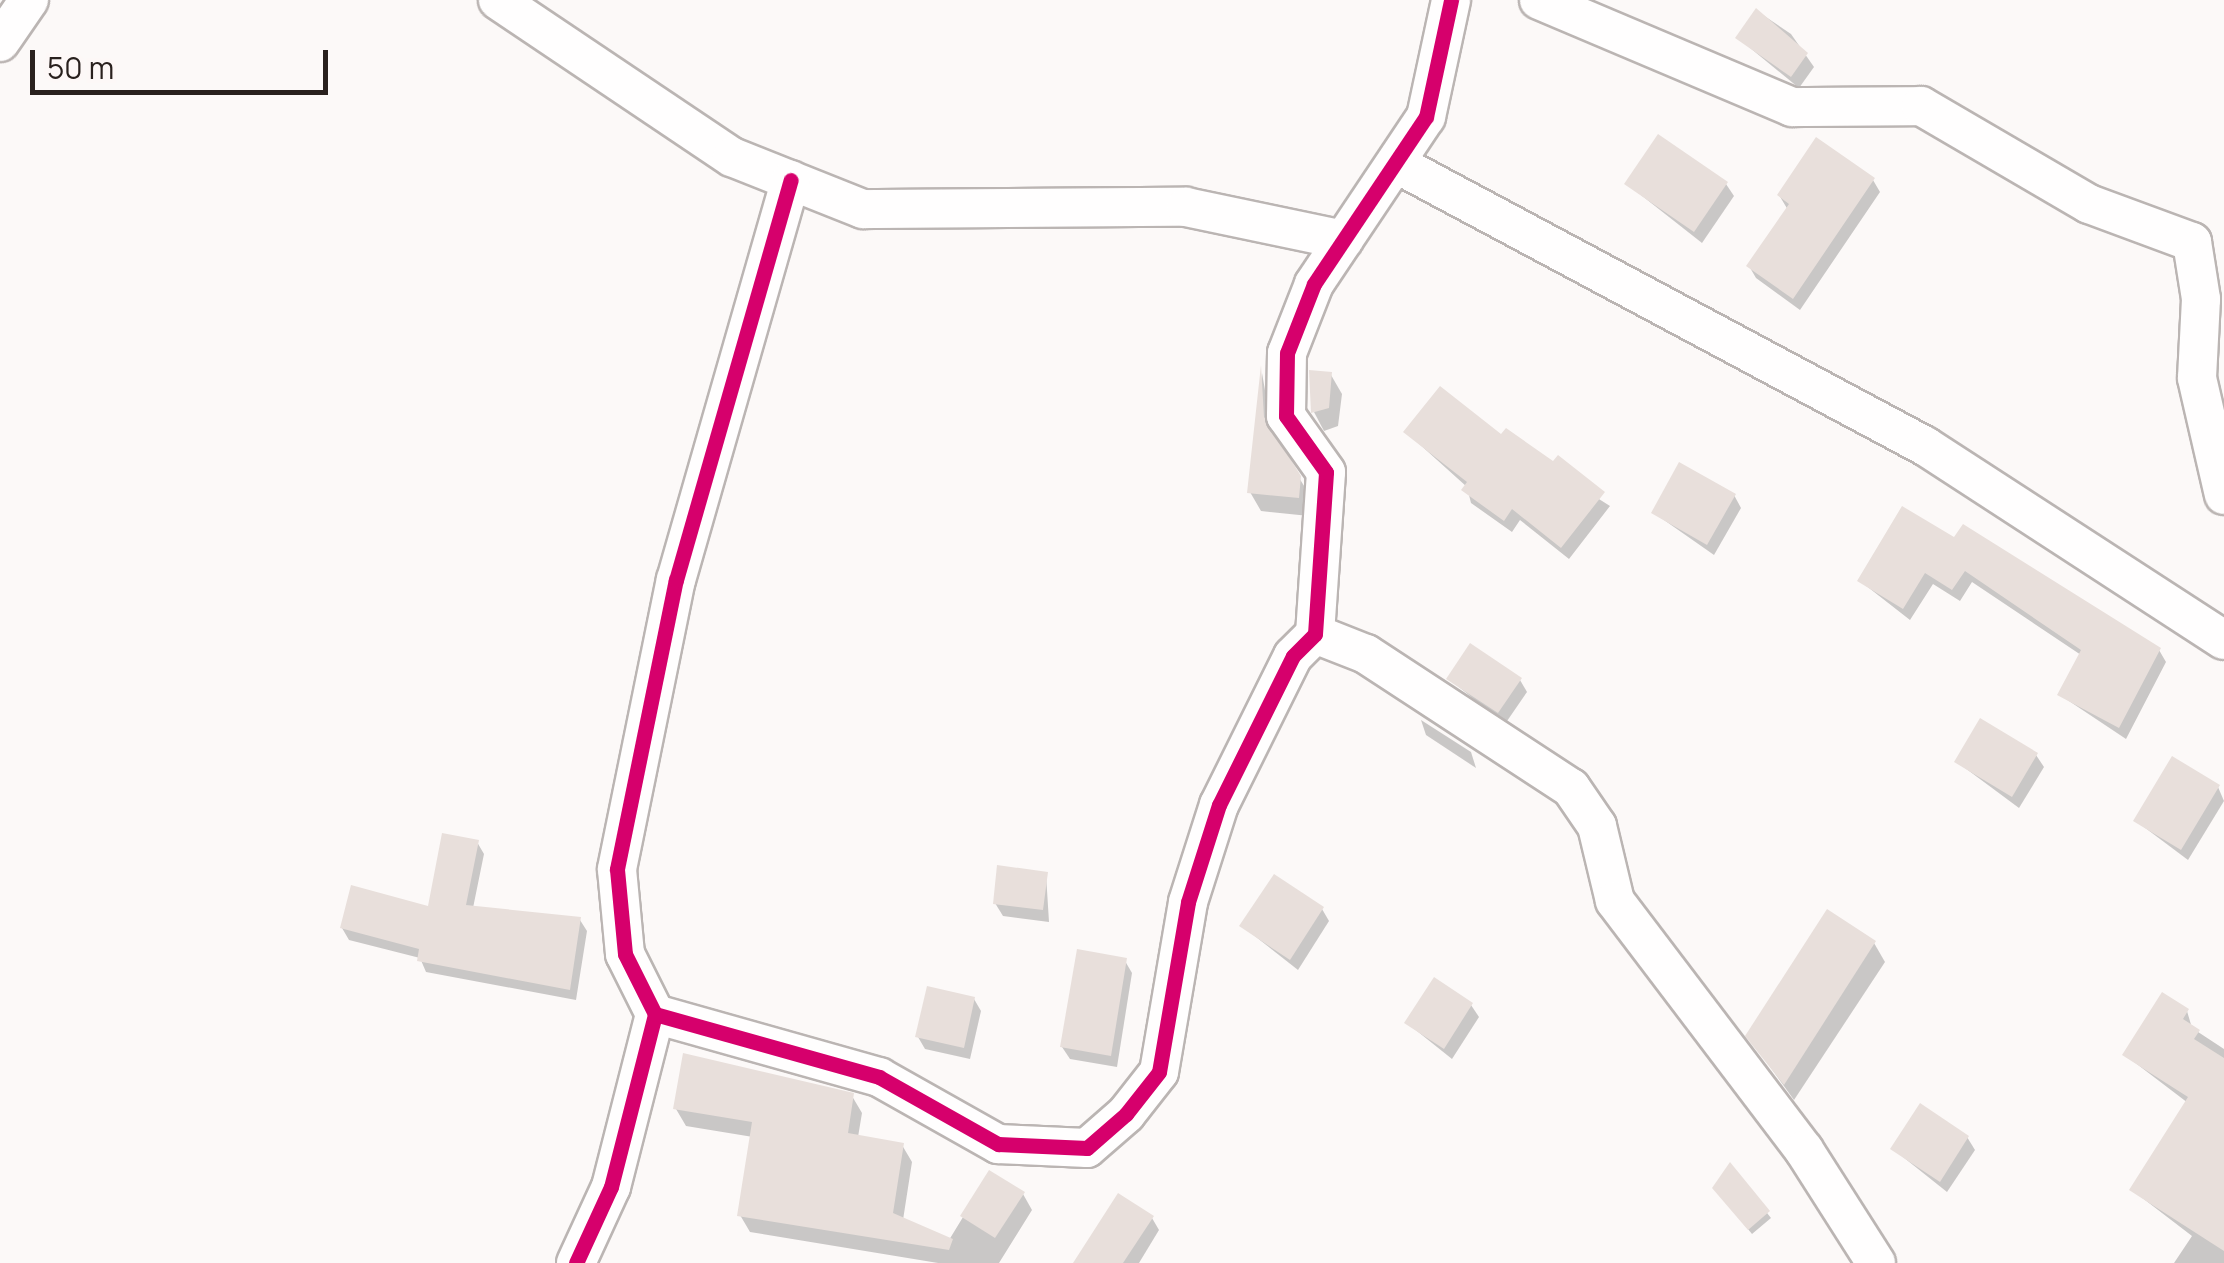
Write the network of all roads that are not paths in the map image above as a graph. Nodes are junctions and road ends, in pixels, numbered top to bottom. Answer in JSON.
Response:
{"nodes":[{"id":1,"x":28,"y":0,"type":"edge"},
{"id":2,"x":498,"y":0,"type":"edge"},
{"id":3,"x":1451,"y":0,"type":"edge"},
{"id":4,"x":1539,"y":0,"type":"edge"},
{"id":5,"x":0,"y":42,"type":"edge"},
{"id":6,"x":1397,"y":164,"type":"junction"},
{"id":7,"x":791,"y":180,"type":"junction"},
{"id":8,"x":1344,"y":240,"type":"junction"},
{"id":9,"x":2224,"y":495,"type":"edge"},
{"id":10,"x":1315,"y":634,"type":"junction"},
{"id":11,"x":2224,"y":640,"type":"edge"},
{"id":12,"x":655,"y":1014,"type":"junction"},
{"id":13,"x":576,"y":1263,"type":"edge"},
{"id":14,"x":1876,"y":1263,"type":"edge"}],
"edges":[{"from":1,"to":5,"type":"street"},
{"from":2,"to":7,"type":"street"},
{"from":3,"to":6,"type":"street"},
{"from":4,"to":9,"type":"street"},
{"from":6,"to":8,"type":"street"},
{"from":6,"to":11,"type":"street"},
{"from":7,"to":8,"type":"street"},
{"from":7,"to":12,"type":"street"},
{"from":8,"to":10,"type":"street"},
{"from":10,"to":12,"type":"street"},
{"from":10,"to":14,"type":"street"},
{"from":12,"to":13,"type":"street"}]}
